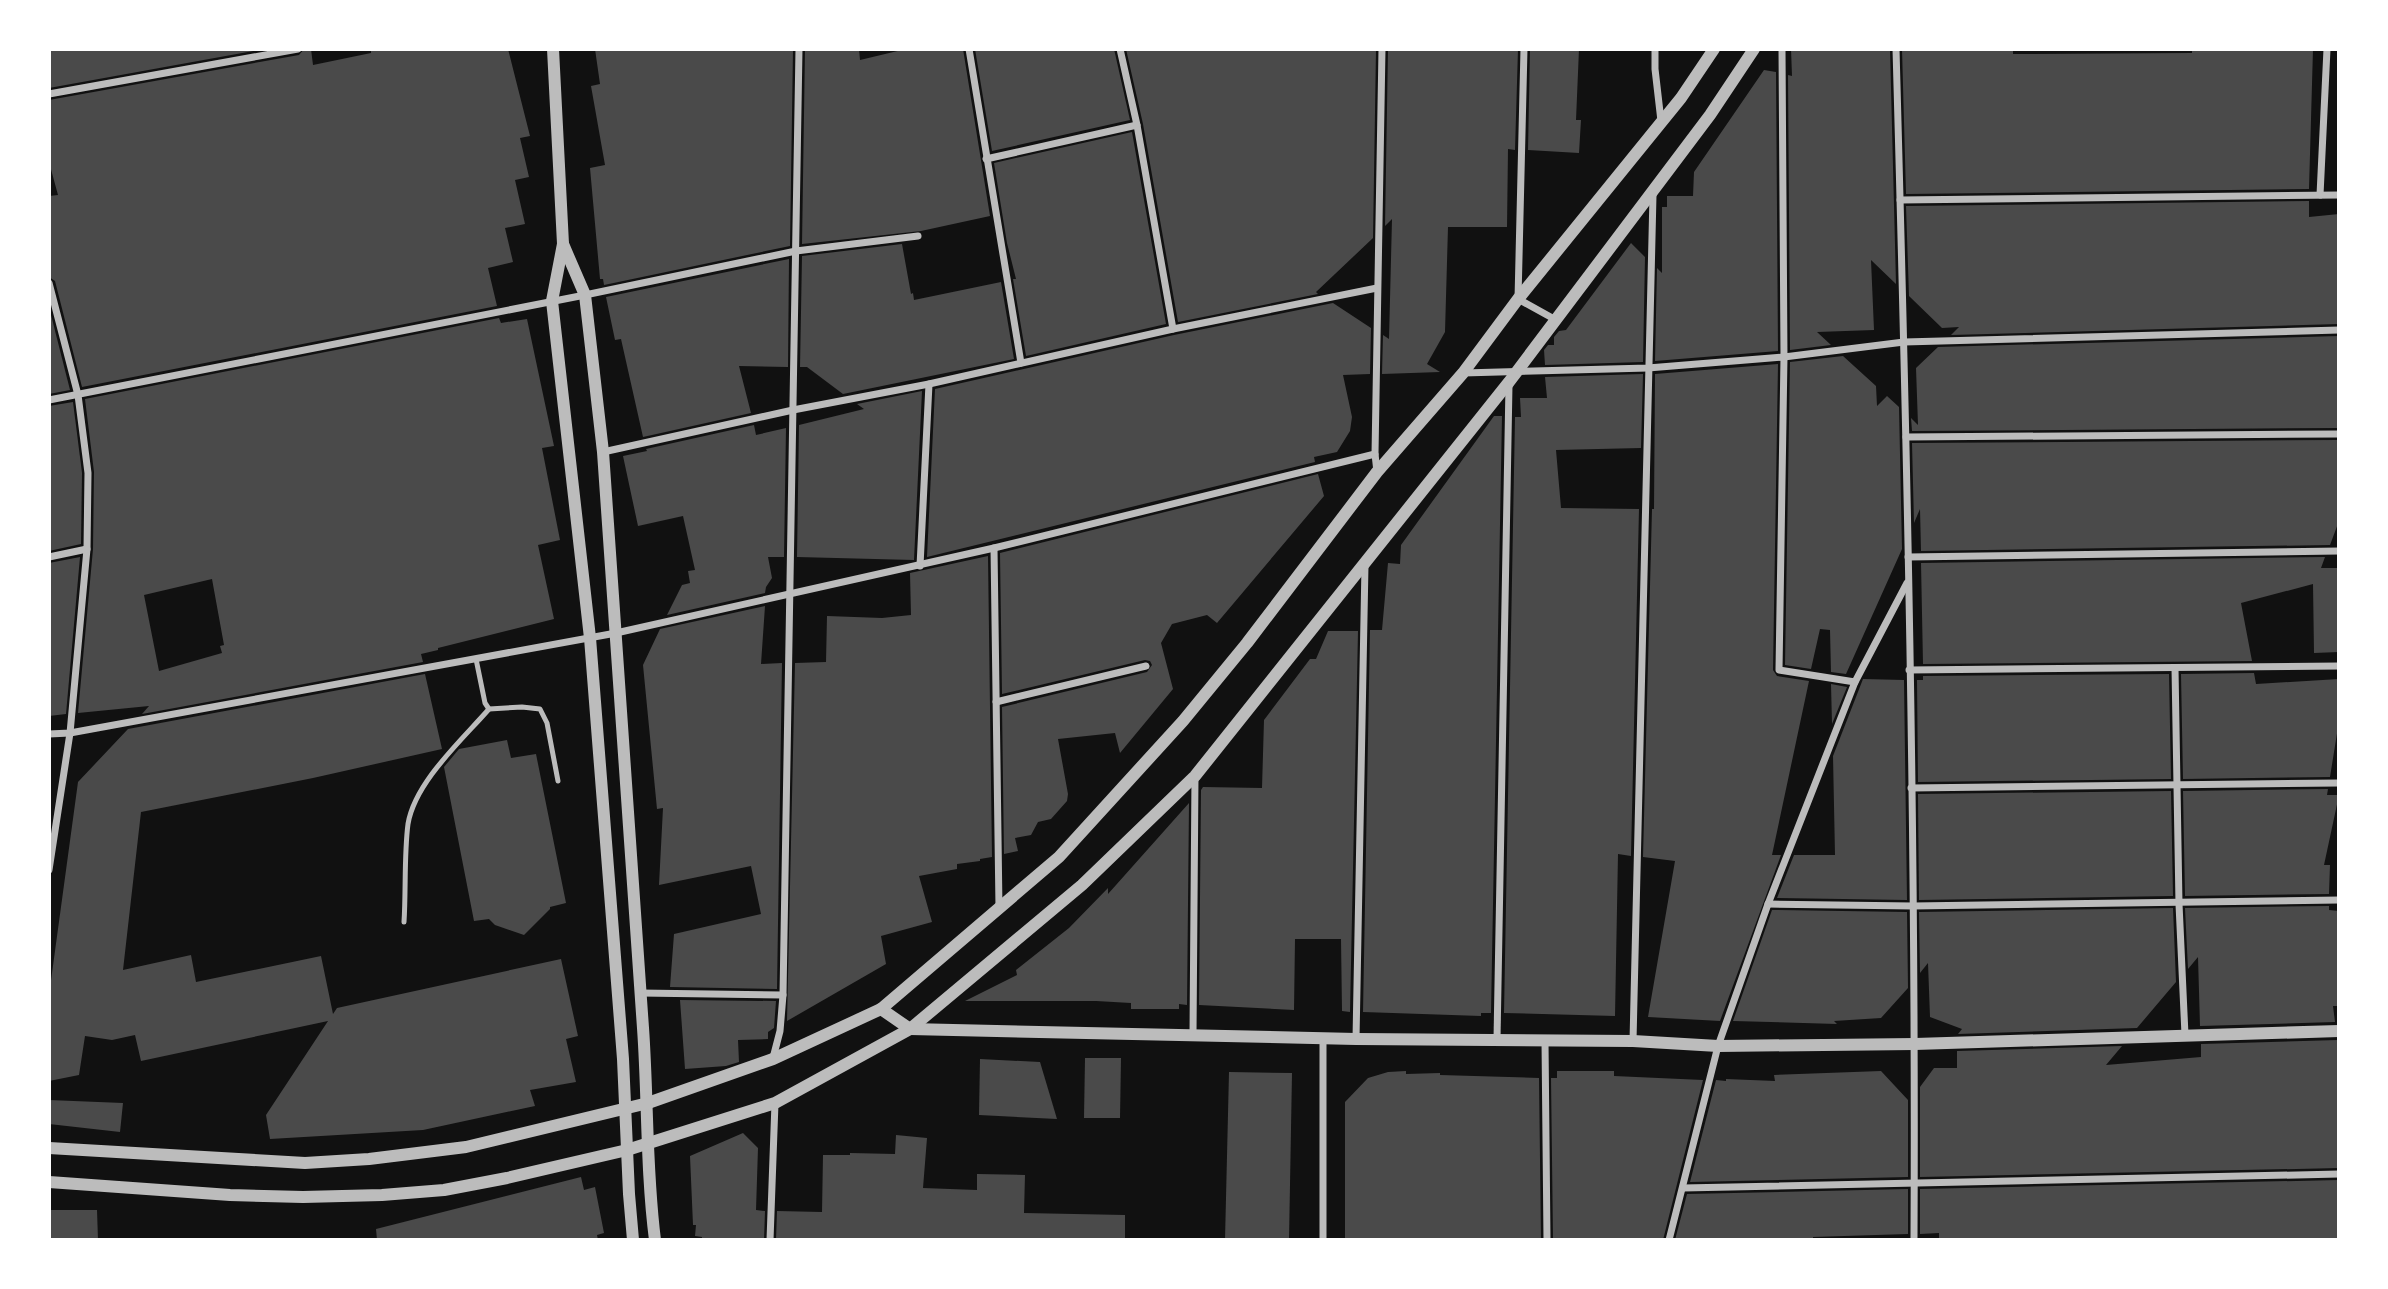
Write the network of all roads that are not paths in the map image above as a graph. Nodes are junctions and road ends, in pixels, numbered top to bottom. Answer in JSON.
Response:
{"nodes":[{"id":1,"x":298,"y":49,"type":"edge"},
{"id":2,"x":553,"y":49,"type":"edge"},
{"id":3,"x":799,"y":49,"type":"edge"},
{"id":4,"x":969,"y":49,"type":"edge"},
{"id":5,"x":1120,"y":49,"type":"edge"},
{"id":6,"x":1382,"y":49,"type":"edge"},
{"id":7,"x":1524,"y":49,"type":"edge"},
{"id":8,"x":1655,"y":49,"type":"edge"},
{"id":9,"x":1714,"y":49,"type":"edge"},
{"id":10,"x":1754,"y":49,"type":"edge"},
{"id":11,"x":1782,"y":49,"type":"edge"},
{"id":12,"x":1896,"y":49,"type":"edge"},
{"id":13,"x":2327,"y":49,"type":"edge"},
{"id":14,"x":49,"y":94,"type":"edge"},
{"id":15,"x":1661,"y":122,"type":"junction"},
{"id":16,"x":1137,"y":125,"type":"junction"},
{"id":17,"x":986,"y":159,"type":"junction"},
{"id":18,"x":1653,"y":190,"type":"junction"},
{"id":19,"x":2320,"y":195,"type":"junction"},
{"id":20,"x":2339,"y":195,"type":"edge"},
{"id":21,"x":1900,"y":200,"type":"junction"},
{"id":22,"x":918,"y":236,"type":"dead end"},
{"id":23,"x":562,"y":244,"type":"junction"},
{"id":24,"x":796,"y":251,"type":"junction"},
{"id":25,"x":49,"y":283,"type":"edge"},
{"id":26,"x":1377,"y":288,"type":"junction"},
{"id":27,"x":585,"y":295,"type":"junction"},
{"id":28,"x":1518,"y":299,"type":"junction"},
{"id":29,"x":552,"y":301,"type":"junction"},
{"id":30,"x":1556,"y":320,"type":"junction"},
{"id":31,"x":1173,"y":329,"type":"junction"},
{"id":32,"x":2339,"y":330,"type":"edge"},
{"id":33,"x":1904,"y":342,"type":"junction"},
{"id":34,"x":1784,"y":357,"type":"junction"},
{"id":35,"x":1021,"y":363,"type":"junction"},
{"id":36,"x":1648,"y":368,"type":"junction"},
{"id":37,"x":1463,"y":373,"type":"junction"},
{"id":38,"x":1513,"y":377,"type":"junction"},
{"id":39,"x":929,"y":384,"type":"junction"},
{"id":40,"x":78,"y":396,"type":"junction"},
{"id":41,"x":49,"y":400,"type":"edge"},
{"id":42,"x":793,"y":410,"type":"junction"},
{"id":43,"x":2339,"y":434,"type":"edge"},
{"id":44,"x":1906,"y":437,"type":"junction"},
{"id":45,"x":603,"y":452,"type":"junction"},
{"id":46,"x":1375,"y":454,"type":"junction"},
{"id":47,"x":1377,"y":472,"type":"junction"},
{"id":48,"x":994,"y":548,"type":"junction"},
{"id":49,"x":87,"y":549,"type":"junction"},
{"id":50,"x":2339,"y":551,"type":"edge"},
{"id":51,"x":49,"y":557,"type":"edge"},
{"id":52,"x":1908,"y":557,"type":"junction"},
{"id":53,"x":1365,"y":565,"type":"junction"},
{"id":54,"x":920,"y":566,"type":"junction"},
{"id":55,"x":1908,"y":582,"type":"junction"},
{"id":56,"x":790,"y":593,"type":"junction"},
{"id":57,"x":617,"y":633,"type":"junction"},
{"id":58,"x":590,"y":638,"type":"junction"},
{"id":59,"x":477,"y":659,"type":"junction"},
{"id":60,"x":1146,"y":666,"type":"dead end"},
{"id":61,"x":2339,"y":666,"type":"edge"},
{"id":62,"x":2175,"y":668,"type":"junction"},
{"id":63,"x":1909,"y":670,"type":"junction"},
{"id":64,"x":1855,"y":682,"type":"junction"},
{"id":65,"x":996,"y":702,"type":"junction"},
{"id":66,"x":489,"y":709,"type":"junction"},
{"id":67,"x":70,"y":733,"type":"junction"},
{"id":68,"x":49,"y":734,"type":"edge"},
{"id":69,"x":1195,"y":776,"type":"junction"},
{"id":70,"x":558,"y":781,"type":"dead end"},
{"id":71,"x":2339,"y":783,"type":"edge"},
{"id":72,"x":2176,"y":785,"type":"junction"},
{"id":73,"x":1911,"y":788,"type":"junction"},
{"id":74,"x":49,"y":870,"type":"edge"},
{"id":75,"x":2339,"y":900,"type":"edge"},
{"id":76,"x":1769,"y":904,"type":"junction"},
{"id":77,"x":2179,"y":904,"type":"junction"},
{"id":78,"x":1913,"y":906,"type":"junction"},
{"id":79,"x":999,"y":908,"type":"junction"},
{"id":80,"x":404,"y":922,"type":"dead end"},
{"id":81,"x":640,"y":993,"type":"junction"},
{"id":82,"x":783,"y":995,"type":"junction"},
{"id":83,"x":881,"y":1009,"type":"junction"},
{"id":84,"x":910,"y":1029,"type":"junction"},
{"id":85,"x":2339,"y":1031,"type":"edge"},
{"id":86,"x":1194,"y":1034,"type":"junction"},
{"id":87,"x":2185,"y":1035,"type":"junction"},
{"id":88,"x":1323,"y":1038,"type":"junction"},
{"id":89,"x":1497,"y":1039,"type":"junction"},
{"id":90,"x":1356,"y":1040,"type":"junction"},
{"id":91,"x":1545,"y":1041,"type":"junction"},
{"id":92,"x":1633,"y":1041,"type":"junction"},
{"id":93,"x":1915,"y":1044,"type":"junction"},
{"id":94,"x":1718,"y":1046,"type":"junction"},
{"id":95,"x":773,"y":1059,"type":"junction"},
{"id":96,"x":648,"y":1103,"type":"junction"},
{"id":97,"x":775,"y":1103,"type":"junction"},
{"id":98,"x":625,"y":1108,"type":"junction"},
{"id":99,"x":648,"y":1144,"type":"junction"},
{"id":100,"x":49,"y":1148,"type":"edge"},
{"id":101,"x":627,"y":1150,"type":"junction"},
{"id":102,"x":2339,"y":1174,"type":"edge"},
{"id":103,"x":49,"y":1182,"type":"edge"},
{"id":104,"x":1915,"y":1184,"type":"junction"},
{"id":105,"x":1683,"y":1188,"type":"junction"},
{"id":106,"x":633,"y":1240,"type":"edge"},
{"id":107,"x":655,"y":1240,"type":"edge"},
{"id":108,"x":770,"y":1240,"type":"edge"},
{"id":109,"x":1323,"y":1240,"type":"edge"},
{"id":110,"x":1547,"y":1240,"type":"edge"},
{"id":111,"x":1669,"y":1240,"type":"edge"},
{"id":112,"x":1914,"y":1240,"type":"edge"}],
"edges":[{"from":1,"to":14,"type":"street"},
{"from":2,"to":23,"type":"street"},
{"from":3,"to":24,"type":"street"},
{"from":4,"to":17,"type":"street"},
{"from":5,"to":16,"type":"street"},
{"from":6,"to":26,"type":"street"},
{"from":7,"to":28,"type":"street"},
{"from":8,"to":15,"type":"street"},
{"from":9,"to":15,"type":"street"},
{"from":10,"to":18,"type":"street"},
{"from":11,"to":34,"type":"street"},
{"from":12,"to":21,"type":"street"},
{"from":13,"to":19,"type":"street"},
{"from":15,"to":28,"type":"street"},
{"from":16,"to":17,"type":"street"},
{"from":16,"to":31,"type":"street"},
{"from":17,"to":35,"type":"street"},
{"from":18,"to":30,"type":"street"},
{"from":18,"to":36,"type":"street"},
{"from":19,"to":20,"type":"street"},
{"from":19,"to":21,"type":"street"},
{"from":21,"to":33,"type":"street"},
{"from":22,"to":24,"type":"street"},
{"from":23,"to":27,"type":"street"},
{"from":23,"to":29,"type":"street"},
{"from":24,"to":27,"type":"street"},
{"from":24,"to":42,"type":"street"},
{"from":25,"to":40,"type":"street"},
{"from":26,"to":31,"type":"street"},
{"from":26,"to":46,"type":"street"},
{"from":27,"to":29,"type":"street"},
{"from":27,"to":45,"type":"street"},
{"from":28,"to":30,"type":"street"},
{"from":28,"to":37,"type":"street"},
{"from":29,"to":40,"type":"street"},
{"from":29,"to":58,"type":"street"},
{"from":30,"to":38,"type":"street"},
{"from":31,"to":35,"type":"street"},
{"from":32,"to":33,"type":"street"},
{"from":33,"to":34,"type":"street"},
{"from":33,"to":44,"type":"street"},
{"from":34,"to":36,"type":"street"},
{"from":34,"to":64,"type":"street"},
{"from":35,"to":39,"type":"street"},
{"from":36,"to":38,"type":"street"},
{"from":36,"to":92,"type":"street"},
{"from":37,"to":38,"type":"street"},
{"from":37,"to":47,"type":"street"},
{"from":38,"to":53,"type":"street"},
{"from":38,"to":89,"type":"street"},
{"from":39,"to":42,"type":"street"},
{"from":39,"to":54,"type":"street"},
{"from":40,"to":41,"type":"street"},
{"from":40,"to":49,"type":"street"},
{"from":42,"to":45,"type":"street"},
{"from":42,"to":56,"type":"street"},
{"from":43,"to":44,"type":"street"},
{"from":44,"to":52,"type":"street"},
{"from":45,"to":57,"type":"street"},
{"from":46,"to":47,"type":"street"},
{"from":46,"to":48,"type":"street"},
{"from":47,"to":79,"type":"street"},
{"from":48,"to":54,"type":"street"},
{"from":48,"to":65,"type":"street"},
{"from":49,"to":51,"type":"street"},
{"from":49,"to":67,"type":"street"},
{"from":50,"to":52,"type":"street"},
{"from":52,"to":55,"type":"street"},
{"from":53,"to":69,"type":"street"},
{"from":53,"to":90,"type":"street"},
{"from":54,"to":56,"type":"street"},
{"from":55,"to":63,"type":"street"},
{"from":55,"to":64,"type":"street"},
{"from":56,"to":57,"type":"street"},
{"from":56,"to":82,"type":"street"},
{"from":57,"to":58,"type":"street"},
{"from":57,"to":81,"type":"street"},
{"from":58,"to":59,"type":"street"},
{"from":58,"to":98,"type":"street"},
{"from":59,"to":66,"type":"lane"},
{"from":59,"to":67,"type":"street"},
{"from":60,"to":65,"type":"street"},
{"from":61,"to":62,"type":"street"},
{"from":62,"to":63,"type":"street"},
{"from":62,"to":72,"type":"street"},
{"from":63,"to":73,"type":"street"},
{"from":64,"to":76,"type":"street"},
{"from":65,"to":79,"type":"street"},
{"from":66,"to":70,"type":"lane"},
{"from":66,"to":80,"type":"lane"},
{"from":67,"to":68,"type":"street"},
{"from":67,"to":74,"type":"street"},
{"from":69,"to":84,"type":"street"},
{"from":69,"to":86,"type":"street"},
{"from":71,"to":72,"type":"street"},
{"from":72,"to":73,"type":"street"},
{"from":72,"to":77,"type":"street"},
{"from":73,"to":78,"type":"street"},
{"from":75,"to":77,"type":"street"},
{"from":76,"to":78,"type":"street"},
{"from":76,"to":94,"type":"street"},
{"from":77,"to":78,"type":"street"},
{"from":77,"to":87,"type":"street"},
{"from":78,"to":93,"type":"street"},
{"from":79,"to":83,"type":"street"},
{"from":81,"to":82,"type":"street"},
{"from":81,"to":96,"type":"street"},
{"from":82,"to":95,"type":"street"},
{"from":83,"to":84,"type":"street"},
{"from":83,"to":95,"type":"street"},
{"from":84,"to":86,"type":"street"},
{"from":84,"to":97,"type":"street"},
{"from":85,"to":87,"type":"street"},
{"from":86,"to":88,"type":"street"},
{"from":87,"to":93,"type":"street"},
{"from":88,"to":90,"type":"street"},
{"from":88,"to":109,"type":"street"},
{"from":89,"to":90,"type":"street"},
{"from":89,"to":91,"type":"street"},
{"from":91,"to":92,"type":"street"},
{"from":91,"to":110,"type":"street"},
{"from":92,"to":94,"type":"street"},
{"from":93,"to":94,"type":"street"},
{"from":93,"to":104,"type":"street"},
{"from":94,"to":105,"type":"street"},
{"from":95,"to":96,"type":"street"},
{"from":96,"to":98,"type":"street"},
{"from":96,"to":99,"type":"street"},
{"from":97,"to":99,"type":"street"},
{"from":97,"to":108,"type":"street"},
{"from":98,"to":100,"type":"street"},
{"from":98,"to":101,"type":"street"},
{"from":99,"to":101,"type":"street"},
{"from":99,"to":107,"type":"street"},
{"from":101,"to":103,"type":"street"},
{"from":101,"to":106,"type":"street"},
{"from":102,"to":104,"type":"street"},
{"from":104,"to":105,"type":"street"},
{"from":104,"to":112,"type":"street"},
{"from":105,"to":111,"type":"street"}]}
